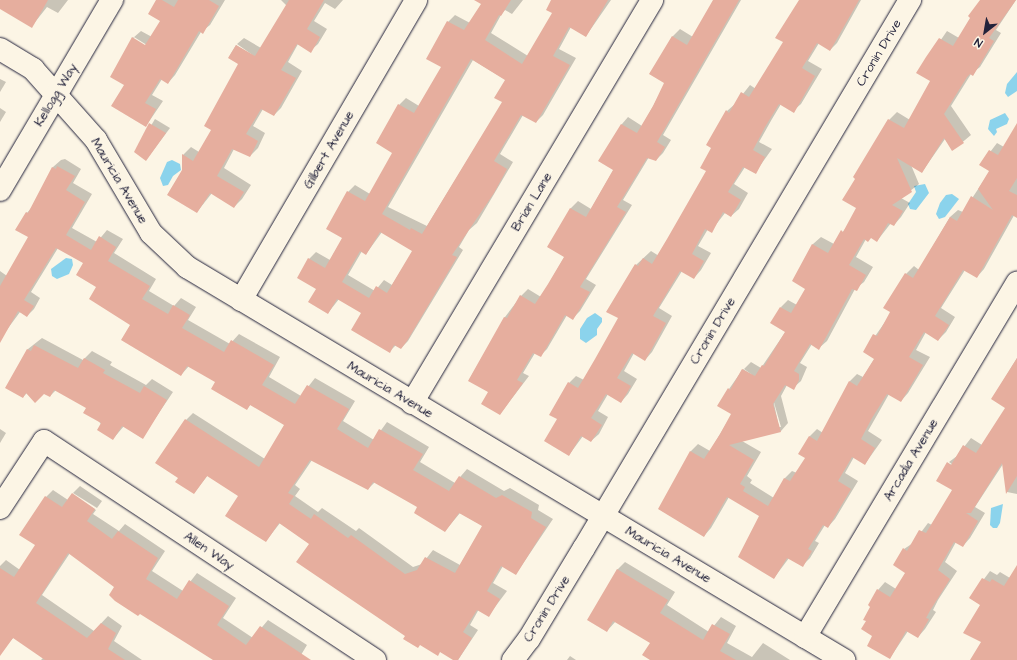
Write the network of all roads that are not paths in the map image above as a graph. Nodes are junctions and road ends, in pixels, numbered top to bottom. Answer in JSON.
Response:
{"nodes":[{"id":1,"x":112,"y":0,"type":"edge"},
{"id":2,"x":416,"y":0,"type":"edge"},
{"id":3,"x":652,"y":0,"type":"edge"},
{"id":4,"x":910,"y":0,"type":"edge"},
{"id":5,"x":0,"y":49,"type":"edge"},
{"id":6,"x":56,"y":94,"type":"junction"},
{"id":7,"x":0,"y":190,"type":"edge"},
{"id":8,"x":1017,"y":283,"type":"edge"},
{"id":9,"x":241,"y":300,"type":"junction"},
{"id":10,"x":412,"y":403,"type":"junction"},
{"id":11,"x":0,"y":508,"type":"edge"},
{"id":12,"x":603,"y":517,"type":"junction"},
{"id":13,"x":805,"y":637,"type":"junction"},
{"id":14,"x":375,"y":660,"type":"edge"},
{"id":15,"x":513,"y":660,"type":"edge"},
{"id":16,"x":844,"y":660,"type":"edge"}],
"edges":[{"from":1,"to":6,"type":"street","name":"Kellogg Way"},
{"from":2,"to":9,"type":"street","name":"Gilbert Avenue"},
{"from":3,"to":10,"type":"street","name":"Brian Lane"},
{"from":4,"to":12,"type":"street","name":"Cronin Drive"},
{"from":5,"to":6,"type":"street","name":"Mauricia Avenue"},
{"from":6,"to":7,"type":"street","name":"Kellogg Way"},
{"from":6,"to":9,"type":"street","name":"Mauricia Avenue"},
{"from":8,"to":13,"type":"street","name":"Arcadia Avenue"},
{"from":9,"to":10,"type":"street","name":"Mauricia Avenue"},
{"from":10,"to":12,"type":"street","name":"Mauricia Avenue"},
{"from":11,"to":14,"type":"street","name":"Allen Way"},
{"from":12,"to":13,"type":"street","name":"Mauricia Avenue"},
{"from":12,"to":15,"type":"street","name":"Cronin Drive"},
{"from":13,"to":16,"type":"street","name":"Mauricia Avenue"}]}
